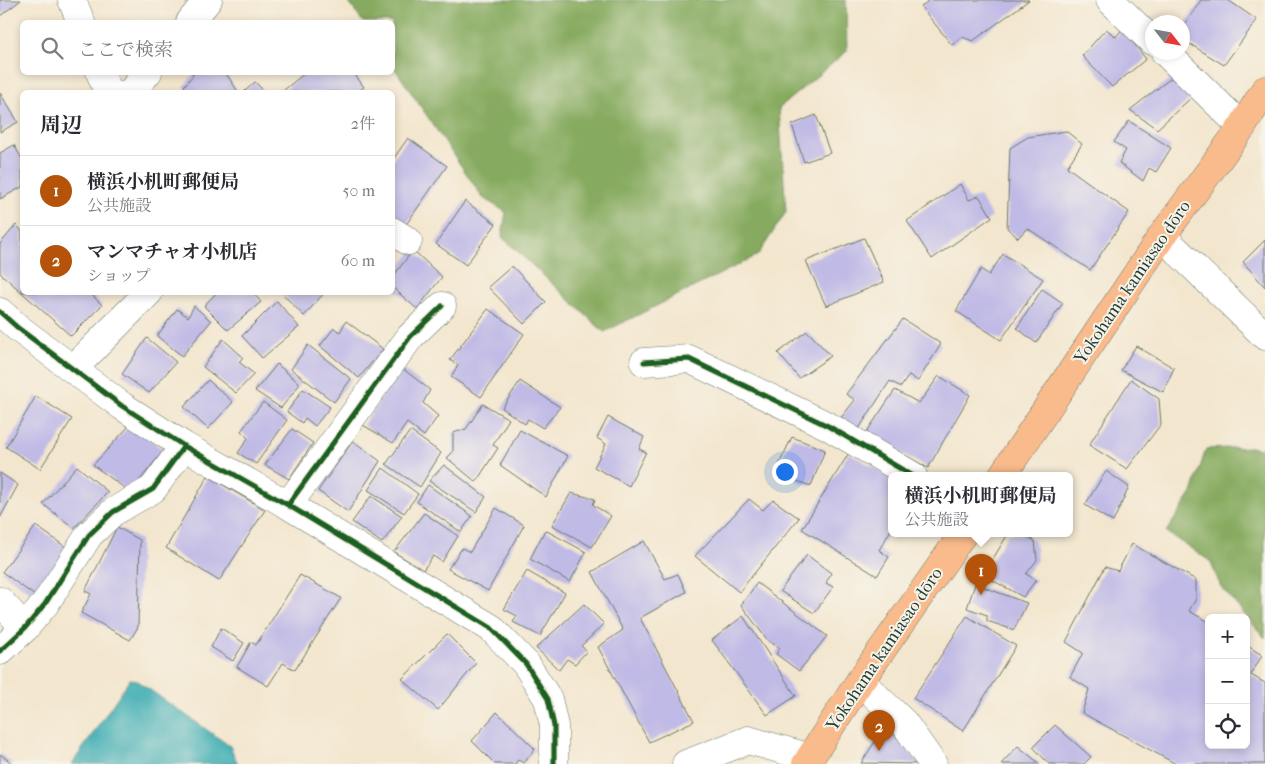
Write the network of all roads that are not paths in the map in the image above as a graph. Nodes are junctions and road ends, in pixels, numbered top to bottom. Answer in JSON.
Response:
{"nodes":[{"id":1,"x":72,"y":0,"type":"edge"},
{"id":2,"x":208,"y":0,"type":"edge"},
{"id":3,"x":1110,"y":0,"type":"edge"},
{"id":4,"x":80,"y":20,"type":"edge"},
{"id":5,"x":192,"y":20,"type":"edge"},
{"id":6,"x":1145,"y":34,"type":"edge"},
{"id":7,"x":1173,"y":60,"type":"edge"},
{"id":8,"x":101,"y":75,"type":"edge"},
{"id":9,"x":145,"y":75,"type":"edge"},
{"id":10,"x":109,"y":90,"type":"edge"},
{"id":11,"x":133,"y":90,"type":"edge"},
{"id":12,"x":1265,"y":90,"type":"edge"},
{"id":13,"x":1242,"y":127,"type":"junction"},
{"id":14,"x":1162,"y":236,"type":"junction"},
{"id":15,"x":146,"y":295,"type":"edge"},
{"id":16,"x":442,"y":306,"type":"dead end"},
{"id":17,"x":0,"y":312,"type":"edge"},
{"id":18,"x":1265,"y":336,"type":"edge"},
{"id":19,"x":644,"y":362,"type":"dead end"},
{"id":20,"x":73,"y":369,"type":"junction"},
{"id":21,"x":184,"y":446,"type":"junction"},
{"id":22,"x":906,"y":472,"type":"edge"},
{"id":23,"x":1005,"y":472,"type":"edge"},
{"id":24,"x":288,"y":505,"type":"junction"},
{"id":25,"x":961,"y":537,"type":"edge"},
{"id":26,"x":0,"y":601,"type":"edge"},
{"id":27,"x":25,"y":628,"type":"junction"},
{"id":28,"x":0,"y":651,"type":"edge"},
{"id":29,"x":860,"y":681,"type":"junction"},
{"id":30,"x":808,"y":761,"type":"edge"},
{"id":31,"x":554,"y":764,"type":"edge"},
{"id":32,"x":686,"y":764,"type":"edge"},
{"id":33,"x":933,"y":764,"type":"edge"}],
"edges":[{"from":1,"to":4,"type":"street"},
{"from":2,"to":5,"type":"street"},
{"from":3,"to":6,"type":"street"},
{"from":7,"to":13,"type":"street"},
{"from":8,"to":10,"type":"street"},
{"from":9,"to":11,"type":"street"},
{"from":12,"to":13,"type":"main road","name":"Yokohama kamiasao dōro"},
{"from":13,"to":14,"type":"main road","name":"Yokohama kamiasao dōro"},
{"from":14,"to":18,"type":"street"},
{"from":14,"to":23,"type":"main road","name":"Yokohama kamiasao dōro"},
{"from":15,"to":20,"type":"street"},
{"from":16,"to":24,"type":"street"},
{"from":17,"to":20,"type":"street"},
{"from":19,"to":22,"type":"street"},
{"from":20,"to":21,"type":"street"},
{"from":21,"to":24,"type":"street"},
{"from":21,"to":27,"type":"street"},
{"from":24,"to":31,"type":"street"},
{"from":25,"to":29,"type":"main road","name":"Yokohama kamiasao dōro"},
{"from":26,"to":27,"type":"street"},
{"from":27,"to":28,"type":"street"},
{"from":29,"to":30,"type":"main road","name":"Yokohama kamiasao dōro"},
{"from":29,"to":33,"type":"street"},
{"from":30,"to":32,"type":"street"}]}
